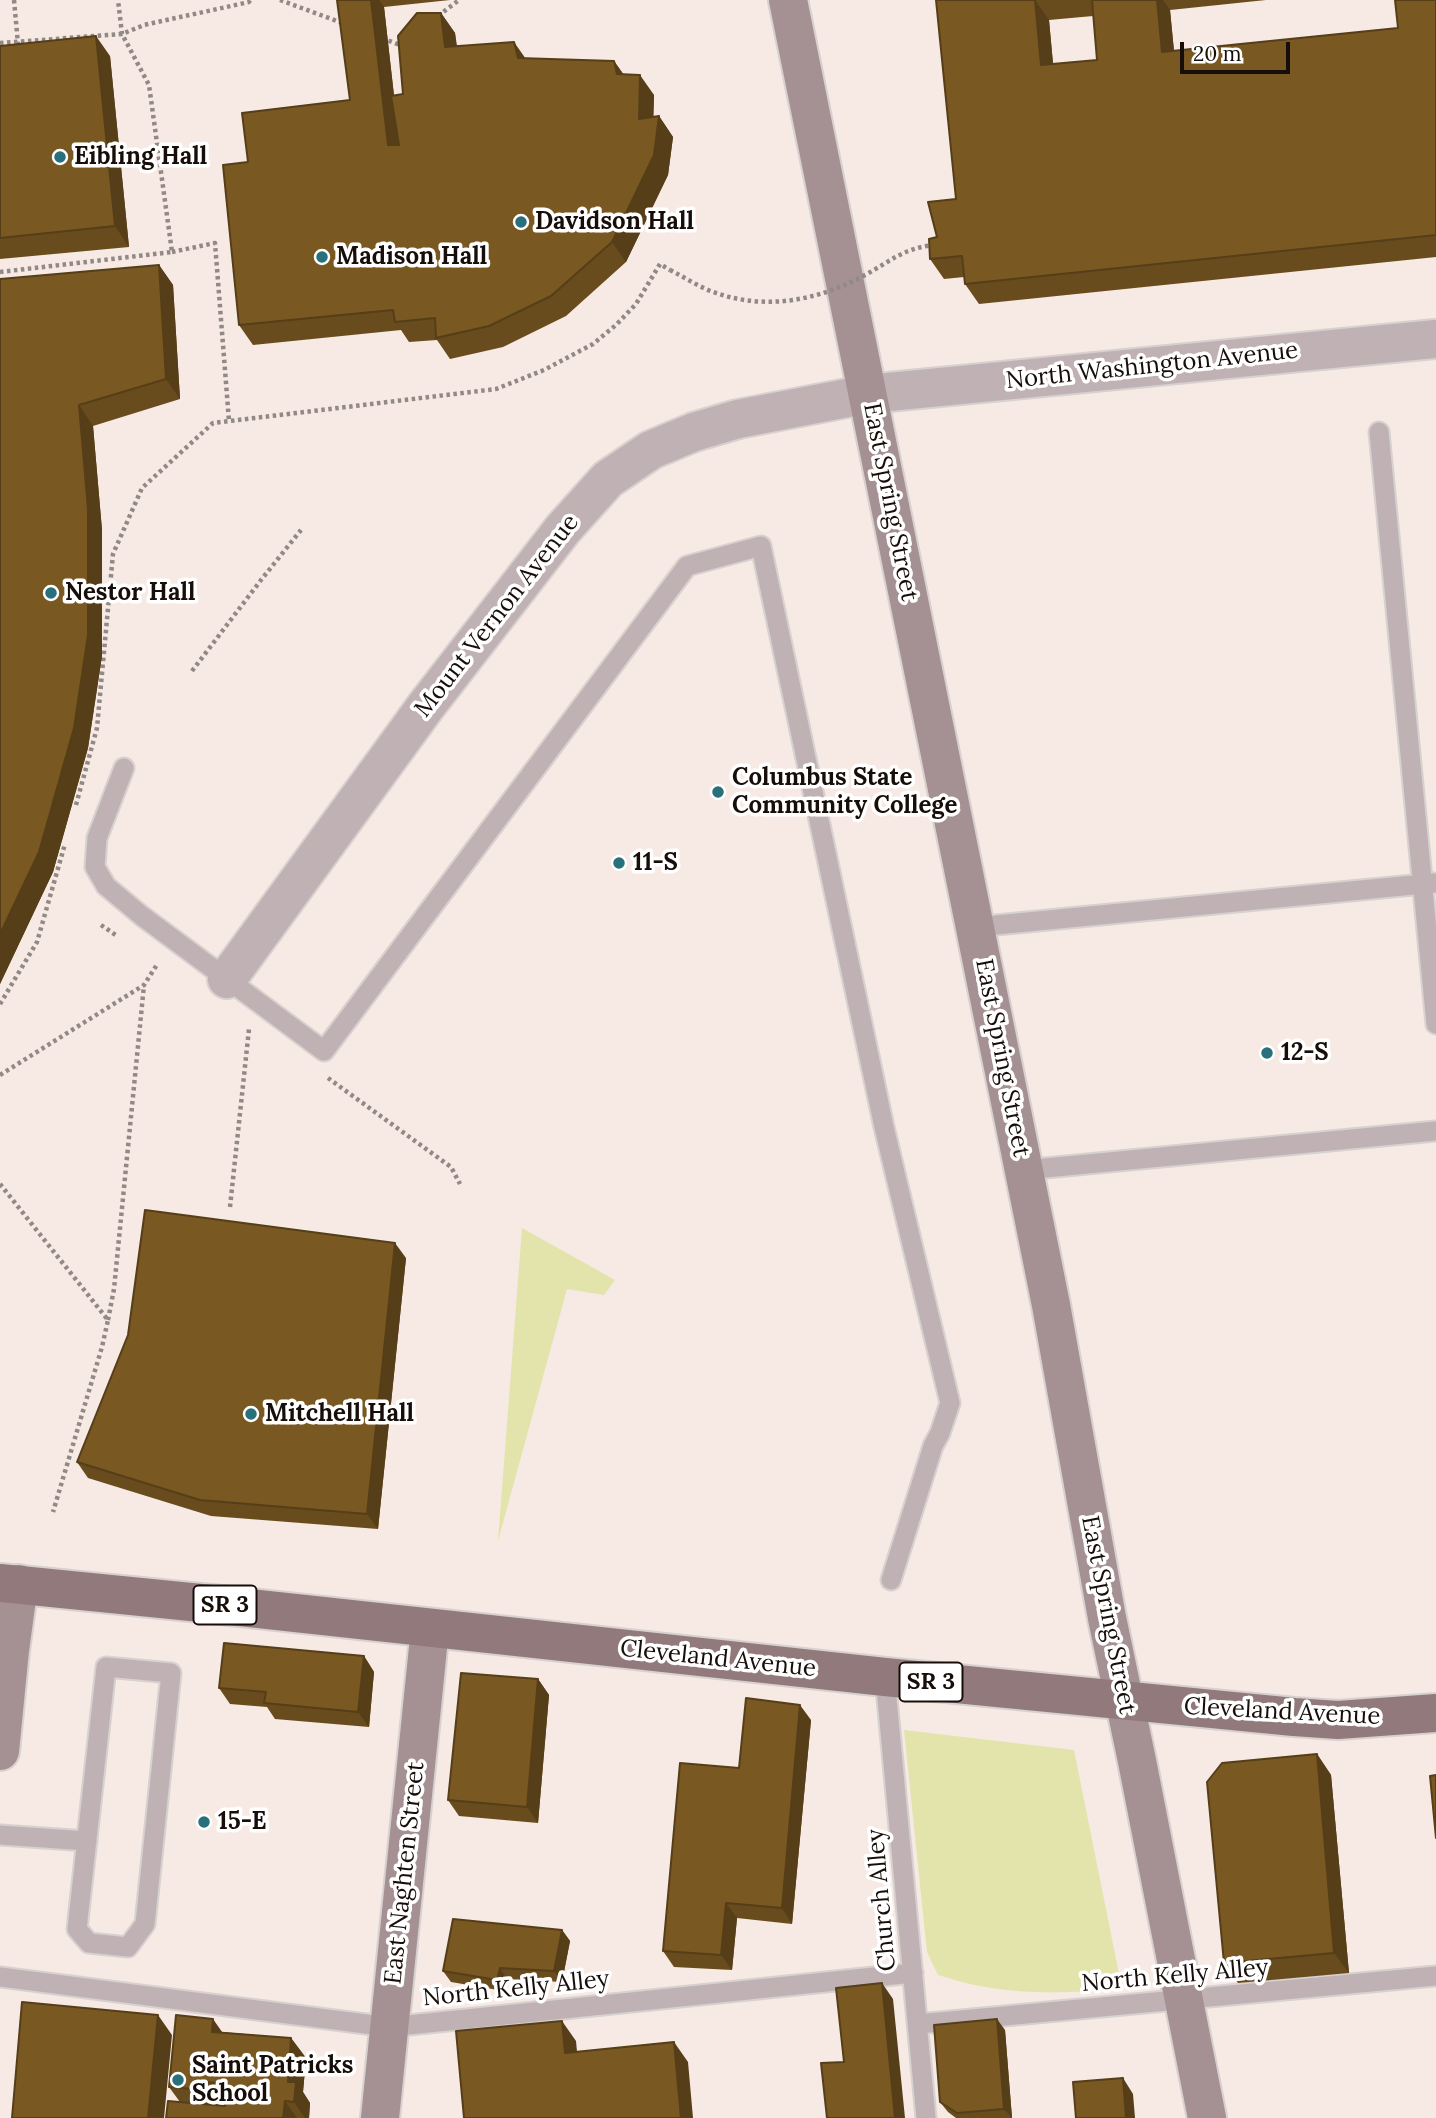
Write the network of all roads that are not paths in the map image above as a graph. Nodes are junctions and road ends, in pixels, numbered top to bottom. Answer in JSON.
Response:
{"nodes":[{"id":1,"x":788,"y":0,"type":"edge"},
{"id":2,"x":1436,"y":339,"type":"edge"},
{"id":3,"x":868,"y":394,"type":"junction"},
{"id":4,"x":1380,"y":432,"type":"dead end"},
{"id":5,"x":124,"y":768,"type":"dead end"},
{"id":6,"x":1429,"y":883,"type":"edge"},
{"id":7,"x":975,"y":927,"type":"junction"},
{"id":8,"x":227,"y":979,"type":"junction"},
{"id":9,"x":1436,"y":1024,"type":"edge"},
{"id":10,"x":1436,"y":1131,"type":"edge"},
{"id":11,"x":1024,"y":1170,"type":"junction"},
{"id":12,"x":891,"y":1580,"type":"dead end"},
{"id":13,"x":9,"y":1584,"type":"edge"},
{"id":14,"x":430,"y":1628,"type":"junction"},
{"id":15,"x":886,"y":1677,"type":"junction"},
{"id":16,"x":1125,"y":1701,"type":"junction"},
{"id":17,"x":1436,"y":1713,"type":"edge"},
{"id":18,"x":0,"y":1751,"type":"edge"},
{"id":19,"x":0,"y":1835,"type":"edge"},
{"id":20,"x":87,"y":1841,"type":"junction"},
{"id":21,"x":913,"y":1973,"type":"junction"},
{"id":22,"x":1436,"y":1976,"type":"edge"},
{"id":23,"x":0,"y":1977,"type":"edge"},
{"id":24,"x":1183,"y":1999,"type":"junction"},
{"id":25,"x":918,"y":2024,"type":"junction"},
{"id":26,"x":389,"y":2027,"type":"junction"},
{"id":27,"x":380,"y":2118,"type":"edge"},
{"id":28,"x":926,"y":2118,"type":"edge"},
{"id":29,"x":1207,"y":2118,"type":"edge"}],
"edges":[{"from":1,"to":3,"type":"main road","name":"East Spring Street"},
{"from":2,"to":3,"type":"street","name":"North Washington Avenue"},
{"from":3,"to":7,"type":"main road","name":"East Spring Street"},
{"from":3,"to":8,"type":"street","name":"Mount Vernon Avenue"},
{"from":4,"to":6,"type":"lane"},
{"from":5,"to":8,"type":"lane"},
{"from":6,"to":7,"type":"lane"},
{"from":6,"to":9,"type":"lane"},
{"from":7,"to":11,"type":"main road","name":"East Spring Street"},
{"from":8,"to":12,"type":"lane"},
{"from":10,"to":11,"type":"lane"},
{"from":11,"to":16,"type":"main road","name":"East Spring Street"},
{"from":13,"to":14,"type":"main road","name":"Cleveland Avenue","number":"SR 3"},
{"from":13,"to":18,"type":"main road"},
{"from":14,"to":15,"type":"main road","name":"Cleveland Avenue","number":"SR 3"},
{"from":14,"to":26,"type":"main road","name":"East Naghten Street"},
{"from":15,"to":16,"type":"main road","name":"Cleveland Avenue","number":"SR 3"},
{"from":15,"to":21,"type":"lane","name":"Church Alley"},
{"from":16,"to":17,"type":"main road","name":"Cleveland Avenue","number":"SR 3"},
{"from":16,"to":24,"type":"main road","name":"East Spring Street"},
{"from":19,"to":20,"type":"lane"},
{"from":20,"to":20,"type":"lane"},
{"from":21,"to":25,"type":"lane","name":"Church Alley"},
{"from":21,"to":26,"type":"lane","name":"North Kelly Alley"},
{"from":22,"to":24,"type":"lane","name":"North Kelly Alley"},
{"from":23,"to":26,"type":"lane","name":"North Kelly Alley"},
{"from":24,"to":25,"type":"lane","name":"North Kelly Alley"},
{"from":24,"to":29,"type":"main road","name":"East Spring Street"},
{"from":25,"to":28,"type":"lane","name":"Church Alley"},
{"from":26,"to":27,"type":"main road","name":"East Naghten Street"}]}
